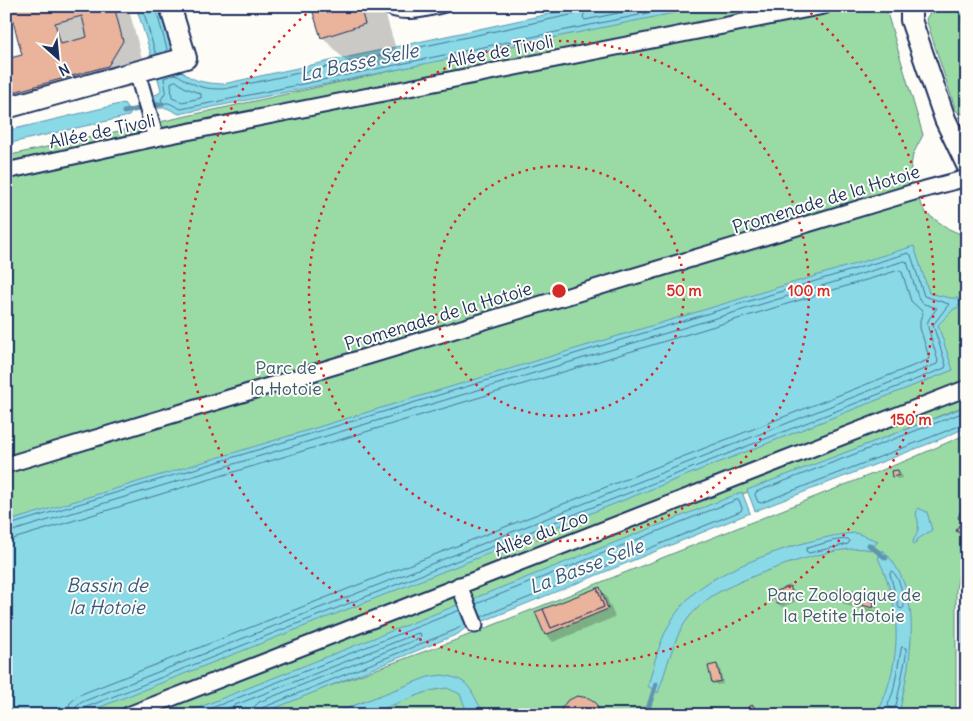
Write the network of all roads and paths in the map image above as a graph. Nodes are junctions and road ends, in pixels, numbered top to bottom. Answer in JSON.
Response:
{"nodes":[{"id":1,"x":170,"y":6,"type":"edge"},
{"id":2,"x":383,"y":6,"type":"edge"},
{"id":3,"x":447,"y":6,"type":"edge"},
{"id":4,"x":824,"y":6,"type":"edge"},
{"id":5,"x":911,"y":6,"type":"edge"},
{"id":6,"x":145,"y":71,"type":"junction"},
{"id":7,"x":6,"y":108,"type":"edge"},
{"id":8,"x":156,"y":138,"type":"junction"},
{"id":9,"x":967,"y":165,"type":"edge"},
{"id":10,"x":6,"y":171,"type":"edge"},
{"id":11,"x":967,"y":178,"type":"edge"},
{"id":12,"x":967,"y":388,"type":"edge"},
{"id":13,"x":6,"y":465,"type":"edge"},
{"id":14,"x":459,"y":585,"type":"junction"},
{"id":15,"x":475,"y":625,"type":"dead end"},
{"id":16,"x":128,"y":715,"type":"edge"}],
"edges":[{"from":1,"to":6,"type":"street"},
{"from":2,"to":3,"type":"lane"},
{"from":4,"to":8,"type":"street","name":"Allée de Tivoli"},
{"from":5,"to":9,"type":"street"},
{"from":6,"to":7,"type":"street"},
{"from":6,"to":8,"type":"street"},
{"from":8,"to":10,"type":"street","name":"Allée de Tivoli"},
{"from":11,"to":13,"type":"street","name":"Promenade de la Hotoie"},
{"from":12,"to":14,"type":"street","name":"Allée du Zoo"},
{"from":14,"to":15,"type":"street"},
{"from":14,"to":16,"type":"street","name":"Allée du Zoo"}]}
